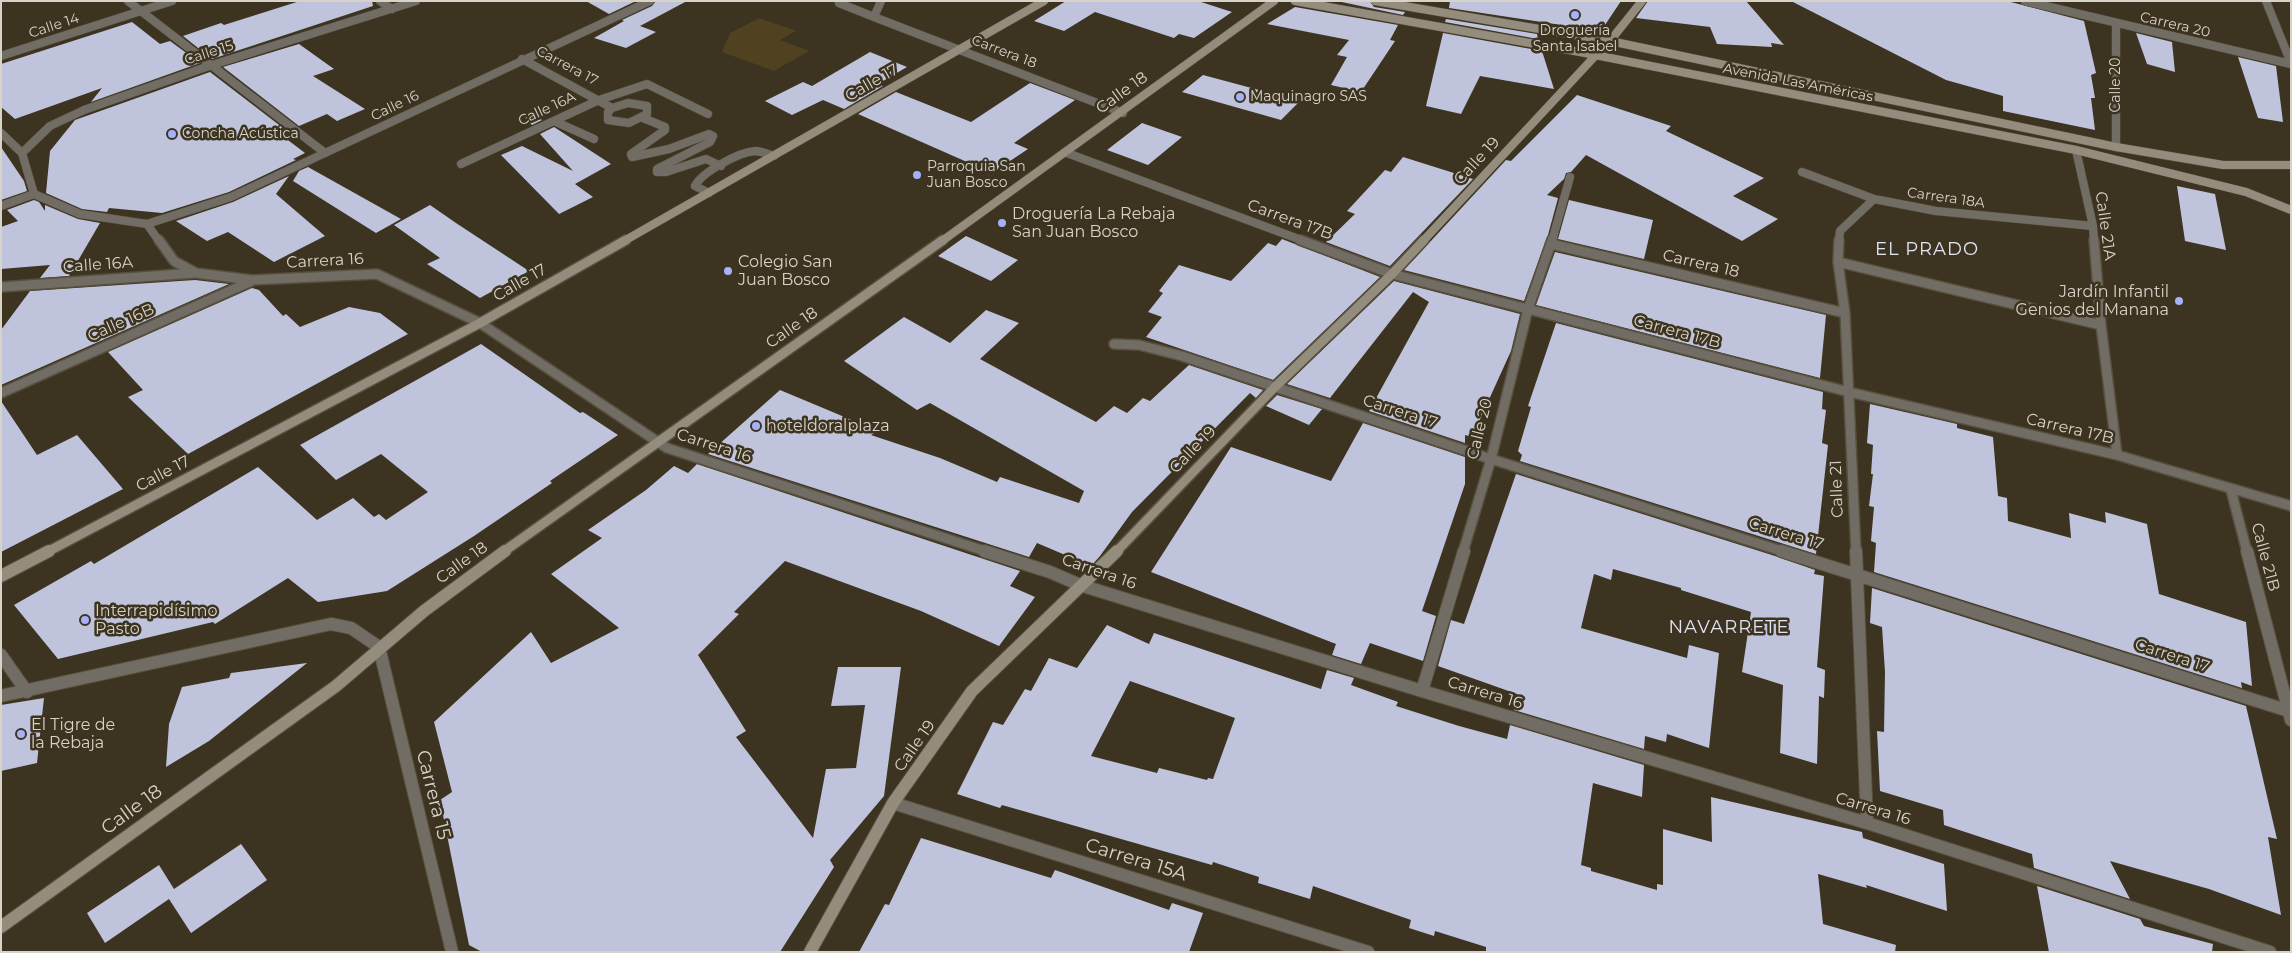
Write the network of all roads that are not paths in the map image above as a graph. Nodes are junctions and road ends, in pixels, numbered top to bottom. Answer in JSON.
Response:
{"nodes":[{"id":1,"x":128,"y":1,"type":"edge"},
{"id":2,"x":172,"y":1,"type":"edge"},
{"id":3,"x":380,"y":1,"type":"edge"},
{"id":4,"x":416,"y":1,"type":"edge"},
{"id":5,"x":650,"y":1,"type":"edge"},
{"id":6,"x":881,"y":1,"type":"edge"},
{"id":7,"x":1044,"y":1,"type":"edge"},
{"id":8,"x":1274,"y":1,"type":"edge"},
{"id":9,"x":1295,"y":1,"type":"edge"},
{"id":10,"x":1375,"y":1,"type":"edge"},
{"id":11,"x":1642,"y":1,"type":"edge"},
{"id":12,"x":2025,"y":1,"type":"edge"},
{"id":13,"x":2266,"y":1,"type":"edge"},
{"id":14,"x":839,"y":3,"type":"dead end"},
{"id":15,"x":392,"y":9,"type":"junction"},
{"id":16,"x":140,"y":12,"type":"junction"},
{"id":17,"x":874,"y":17,"type":"junction"},
{"id":18,"x":2116,"y":24,"type":"junction"},
{"id":19,"x":1610,"y":41,"type":"junction"},
{"id":20,"x":961,"y":50,"type":"junction"},
{"id":21,"x":1,"y":56,"type":"edge"},
{"id":22,"x":1596,"y":56,"type":"junction"},
{"id":23,"x":522,"y":59,"type":"junction"},
{"id":24,"x":2291,"y":63,"type":"edge"},
{"id":25,"x":209,"y":66,"type":"junction"},
{"id":26,"x":599,"y":100,"type":"junction"},
{"id":27,"x":612,"y":108,"type":"junction"},
{"id":28,"x":1123,"y":113,"type":"junction"},
{"id":29,"x":708,"y":114,"type":"dead end"},
{"id":30,"x":643,"y":118,"type":"junction"},
{"id":31,"x":554,"y":121,"type":"junction"},
{"id":32,"x":1,"y":132,"type":"edge"},
{"id":33,"x":594,"y":139,"type":"dead end"},
{"id":34,"x":2116,"y":147,"type":"junction"},
{"id":35,"x":2076,"y":150,"type":"junction"},
{"id":36,"x":22,"y":153,"type":"junction"},
{"id":37,"x":325,"y":153,"type":"junction"},
{"id":38,"x":1066,"y":153,"type":"junction"},
{"id":39,"x":774,"y":156,"type":"junction"},
{"id":40,"x":461,"y":164,"type":"dead end"},
{"id":41,"x":2291,"y":165,"type":"edge"},
{"id":42,"x":721,"y":166,"type":"junction"},
{"id":43,"x":1802,"y":172,"type":"dead end"},
{"id":44,"x":1570,"y":176,"type":"dead end"},
{"id":45,"x":709,"y":193,"type":"junction"},
{"id":46,"x":34,"y":194,"type":"junction"},
{"id":47,"x":1874,"y":199,"type":"junction"},
{"id":48,"x":1,"y":206,"type":"edge"},
{"id":49,"x":2291,"y":210,"type":"edge"},
{"id":50,"x":147,"y":224,"type":"junction"},
{"id":51,"x":2093,"y":226,"type":"junction"},
{"id":52,"x":1551,"y":244,"type":"junction"},
{"id":53,"x":1838,"y":262,"type":"junction"},
{"id":54,"x":196,"y":273,"type":"junction"},
{"id":55,"x":1392,"y":274,"type":"junction"},
{"id":56,"x":252,"y":280,"type":"junction"},
{"id":57,"x":1,"y":287,"type":"edge"},
{"id":58,"x":1528,"y":309,"type":"junction"},
{"id":59,"x":1844,"y":313,"type":"junction"},
{"id":60,"x":480,"y":323,"type":"junction"},
{"id":61,"x":2100,"y":325,"type":"junction"},
{"id":62,"x":1114,"y":344,"type":"dead end"},
{"id":63,"x":1274,"y":388,"type":"junction"},
{"id":64,"x":1849,"y":392,"type":"junction"},
{"id":65,"x":1,"y":393,"type":"edge"},
{"id":66,"x":656,"y":443,"type":"junction"},
{"id":67,"x":2117,"y":455,"type":"junction"},
{"id":68,"x":1491,"y":459,"type":"junction"},
{"id":69,"x":2231,"y":490,"type":"junction"},
{"id":70,"x":2291,"y":506,"type":"edge"},
{"id":71,"x":1855,"y":572,"type":"junction"},
{"id":72,"x":1,"y":576,"type":"edge"},
{"id":73,"x":1080,"y":585,"type":"junction"},
{"id":74,"x":379,"y":647,"type":"junction"},
{"id":75,"x":1,"y":655,"type":"edge"},
{"id":76,"x":1422,"y":691,"type":"junction"},
{"id":77,"x":27,"y":692,"type":"junction"},
{"id":78,"x":1,"y":696,"type":"edge"},
{"id":79,"x":2290,"y":715,"type":"edge"},
{"id":80,"x":893,"y":803,"type":"junction"},
{"id":81,"x":1867,"y":823,"type":"junction"},
{"id":82,"x":1,"y":927,"type":"edge"},
{"id":83,"x":1338,"y":948,"type":"edge"},
{"id":84,"x":452,"y":952,"type":"edge"},
{"id":85,"x":810,"y":952,"type":"edge"},
{"id":86,"x":1368,"y":952,"type":"edge"},
{"id":87,"x":2270,"y":952,"type":"edge"}],
"edges":[{"from":1,"to":16,"type":"street"},
{"from":2,"to":16,"type":"street","name":"Calle 14"},
{"from":3,"to":15,"type":"street"},
{"from":4,"to":15,"type":"street","name":"Calle 15"},
{"from":5,"to":23,"type":"street","name":"Calle 16"},
{"from":6,"to":17,"type":"street"},
{"from":7,"to":20,"type":"main road","name":"Calle 17"},
{"from":8,"to":28,"type":"main road","name":"Calle 18"},
{"from":9,"to":22,"type":"main road","name":"Avenida Las Américas"},
{"from":10,"to":19,"type":"main road","name":"Avenida Las Américas"},
{"from":11,"to":19,"type":"main road","name":"Calle 19"},
{"from":12,"to":18,"type":"street","name":"Carrera 20"},
{"from":13,"to":24,"type":"street"},
{"from":14,"to":17,"type":"street","name":"Carrera 18"},
{"from":15,"to":25,"type":"street","name":"Calle 15"},
{"from":16,"to":21,"type":"street","name":"Calle 14"},
{"from":16,"to":25,"type":"street"},
{"from":17,"to":20,"type":"street","name":"Carrera 18"},
{"from":18,"to":24,"type":"street","name":"Carrera 20"},
{"from":18,"to":34,"type":"street","name":"Calle 20"},
{"from":19,"to":22,"type":"street","name":"Calle 19"},
{"from":19,"to":34,"type":"main road","name":"Avenida Las Américas"},
{"from":20,"to":28,"type":"street","name":"Carrera 18"},
{"from":20,"to":39,"type":"main road","name":"Calle 17"},
{"from":22,"to":35,"type":"main road","name":"Avenida Las Américas"},
{"from":22,"to":55,"type":"main road","name":"Calle 19"},
{"from":23,"to":26,"type":"street","name":"Carrera 17"},
{"from":23,"to":37,"type":"street","name":"Calle 16"},
{"from":25,"to":36,"type":"street","name":"Calle 15"},
{"from":25,"to":37,"type":"street"},
{"from":26,"to":27,"type":"street","name":"Carrera 17"},
{"from":26,"to":29,"type":"street","name":"Calle 16A"},
{"from":26,"to":31,"type":"street","name":"Calle 16A"},
{"from":27,"to":30,"type":"street"},
{"from":27,"to":30,"type":"street"},
{"from":28,"to":38,"type":"main road","name":"Calle 18"},
{"from":30,"to":42,"type":"street"},
{"from":31,"to":33,"type":"street"},
{"from":31,"to":40,"type":"street","name":"Calle 16A"},
{"from":32,"to":36,"type":"street"},
{"from":34,"to":41,"type":"main road","name":"Avenida Las Américas"},
{"from":35,"to":49,"type":"main road","name":"Avenida Las Américas"},
{"from":35,"to":51,"type":"street","name":"Calle 21A"},
{"from":36,"to":46,"type":"street"},
{"from":37,"to":50,"type":"street","name":"Calle 16"},
{"from":38,"to":55,"type":"street","name":"Carrera 17B"},
{"from":38,"to":66,"type":"main road","name":"Calle 18"},
{"from":39,"to":42,"type":"street"},
{"from":39,"to":45,"type":"main road","name":"Calle 17"},
{"from":42,"to":45,"type":"street"},
{"from":43,"to":47,"type":"street","name":"Carrera 18A"},
{"from":44,"to":52,"type":"street","name":"Calle 20"},
{"from":45,"to":60,"type":"main road","name":"Calle 17"},
{"from":46,"to":48,"type":"street"},
{"from":46,"to":50,"type":"street"},
{"from":47,"to":51,"type":"street","name":"Carrera 18A"},
{"from":47,"to":53,"type":"street","name":"Calle 21"},
{"from":50,"to":54,"type":"street","name":"Carrera 16"},
{"from":51,"to":61,"type":"street","name":"Calle 21A"},
{"from":52,"to":58,"type":"street","name":"Calle 20"},
{"from":52,"to":59,"type":"street","name":"Carrera 18"},
{"from":53,"to":59,"type":"street","name":"Calle 21"},
{"from":53,"to":61,"type":"street"},
{"from":54,"to":56,"type":"street","name":"Carrera 16"},
{"from":54,"to":57,"type":"street","name":"Calle 16A"},
{"from":55,"to":58,"type":"street","name":"Carrera 17B"},
{"from":55,"to":63,"type":"main road","name":"Calle 19"},
{"from":56,"to":60,"type":"street","name":"Carrera 16"},
{"from":56,"to":65,"type":"street","name":"Calle 16B"},
{"from":58,"to":64,"type":"street","name":"Carrera 17B"},
{"from":58,"to":68,"type":"street","name":"Calle 20"},
{"from":59,"to":64,"type":"street","name":"Calle 21"},
{"from":60,"to":66,"type":"street","name":"Carrera 16"},
{"from":60,"to":72,"type":"main road","name":"Calle 17"},
{"from":61,"to":67,"type":"street","name":"Calle 21A"},
{"from":62,"to":63,"type":"street","name":"Carrera 17"},
{"from":63,"to":68,"type":"street","name":"Carrera 17"},
{"from":63,"to":73,"type":"main road","name":"Calle 19"},
{"from":64,"to":67,"type":"street","name":"Carrera 17B"},
{"from":64,"to":71,"type":"street","name":"Calle 21"},
{"from":66,"to":73,"type":"street","name":"Carrera 16"},
{"from":66,"to":74,"type":"main road","name":"Calle 18"},
{"from":67,"to":69,"type":"street","name":"Carrera 17B"},
{"from":68,"to":71,"type":"street","name":"Carrera 17"},
{"from":68,"to":76,"type":"street","name":"Calle 20"},
{"from":69,"to":70,"type":"street","name":"Carrera 17B"},
{"from":69,"to":79,"type":"street","name":"Calle 21B"},
{"from":71,"to":79,"type":"street","name":"Carrera 17"},
{"from":71,"to":81,"type":"street","name":"Calle 21"},
{"from":73,"to":76,"type":"street","name":"Carrera 16"},
{"from":73,"to":80,"type":"main road","name":"Calle 19"},
{"from":74,"to":77,"type":"street"},
{"from":74,"to":82,"type":"main road","name":"Calle 18"},
{"from":74,"to":84,"type":"street","name":"Carrera 15"},
{"from":75,"to":77,"type":"street"},
{"from":76,"to":81,"type":"street","name":"Carrera 16"},
{"from":77,"to":78,"type":"street"},
{"from":80,"to":83,"type":"street","name":"Carrera 15A"},
{"from":80,"to":85,"type":"main road","name":"Calle 19"},
{"from":81,"to":87,"type":"street","name":"Carrera 16"},
{"from":83,"to":86,"type":"street","name":"Carrera 15A"}]}
